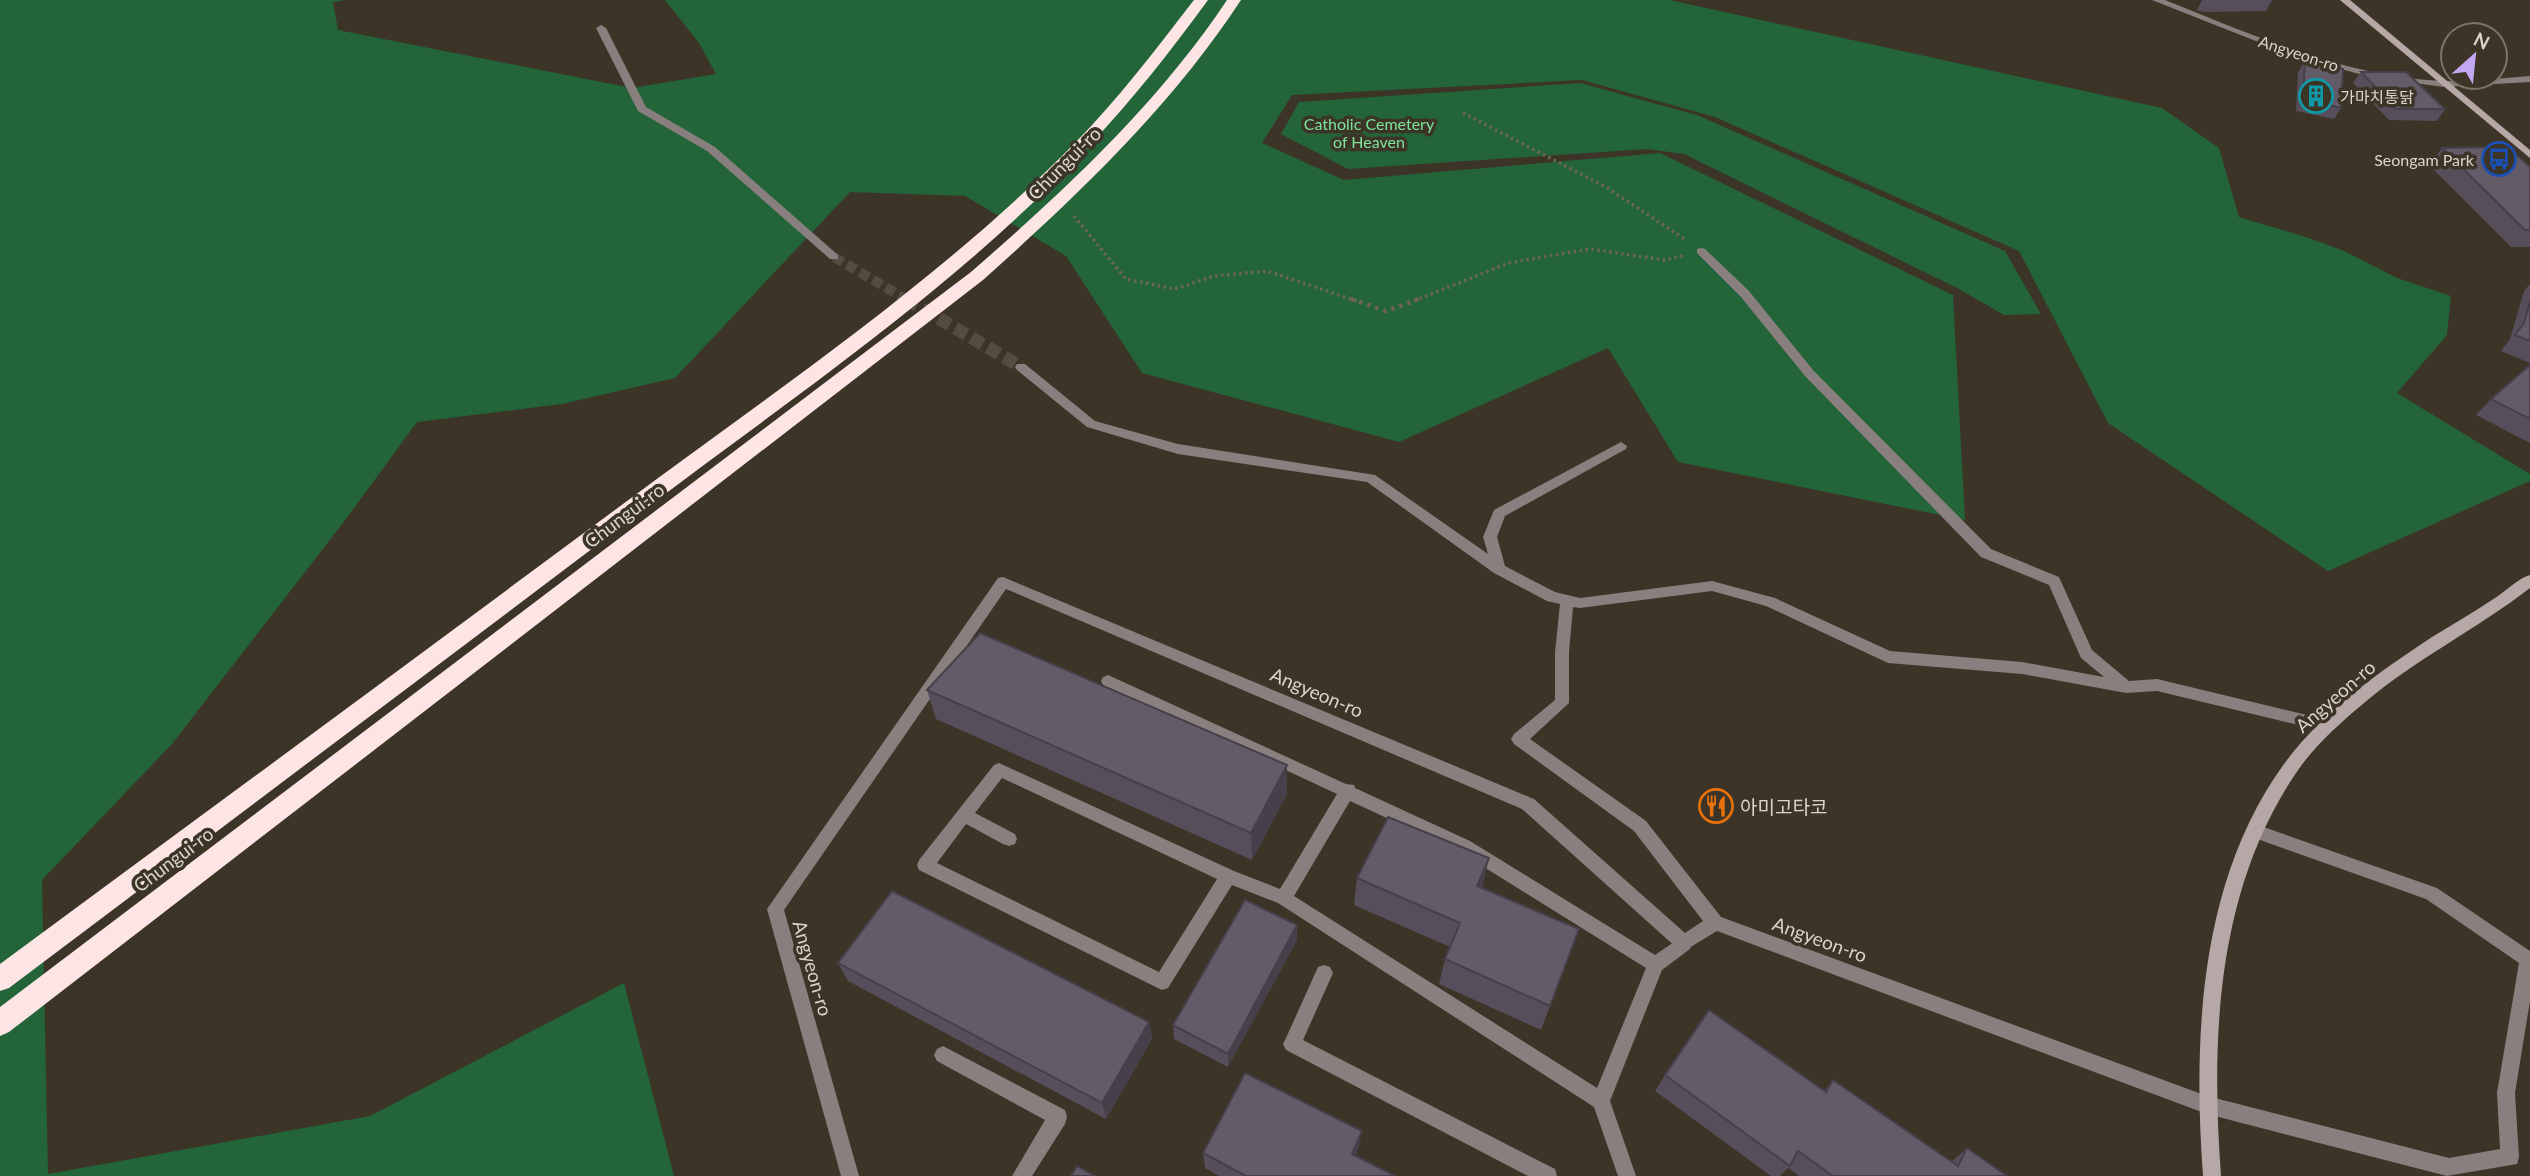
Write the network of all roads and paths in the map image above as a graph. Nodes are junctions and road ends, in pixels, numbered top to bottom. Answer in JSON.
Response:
{"nodes":[{"id":1,"x":1201,"y":0,"type":"edge"},
{"id":2,"x":1234,"y":0,"type":"edge"},
{"id":3,"x":2157,"y":0,"type":"edge"},
{"id":4,"x":2345,"y":0,"type":"edge"},
{"id":5,"x":601,"y":28,"type":"dead end"},
{"id":6,"x":2439,"y":78,"type":"edge"},
{"id":7,"x":2530,"y":79,"type":"edge"},
{"id":8,"x":2509,"y":80,"type":"edge"},
{"id":9,"x":2439,"y":83,"type":"edge"},
{"id":10,"x":2454,"y":91,"type":"edge"},
{"id":11,"x":1463,"y":113,"type":"dead end"},
{"id":12,"x":2530,"y":155,"type":"edge"},
{"id":13,"x":1061,"y":202,"type":"junction"},
{"id":14,"x":1701,"y":251,"type":"junction"},
{"id":15,"x":834,"y":257,"type":"tunnel mouth"},
{"id":16,"x":1021,"y":366,"type":"tunnel mouth"},
{"id":17,"x":1621,"y":446,"type":"dead end"},
{"id":18,"x":1499,"y":569,"type":"junction"},
{"id":19,"x":2530,"y":580,"type":"edge"},
{"id":20,"x":1567,"y":600,"type":"junction"},
{"id":21,"x":1108,"y":681,"type":"dead end"},
{"id":22,"x":2126,"y":687,"type":"junction"},
{"id":23,"x":2328,"y":726,"type":"junction"},
{"id":24,"x":1348,"y":790,"type":"junction"},
{"id":25,"x":965,"y":816,"type":"junction"},
{"id":26,"x":2255,"y":831,"type":"junction"},
{"id":27,"x":1009,"y":839,"type":"dead end"},
{"id":28,"x":1228,"y":876,"type":"junction"},
{"id":29,"x":1284,"y":898,"type":"junction"},
{"id":30,"x":1715,"y":923,"type":"junction"},
{"id":31,"x":1684,"y":943,"type":"junction"},
{"id":32,"x":2529,"y":961,"type":"edge"},
{"id":33,"x":1656,"y":965,"type":"junction"},
{"id":34,"x":1324,"y":973,"type":"dead end"},
{"id":35,"x":0,"y":979,"type":"edge"},
{"id":36,"x":0,"y":1023,"type":"edge"},
{"id":37,"x":943,"y":1055,"type":"dead end"},
{"id":38,"x":1601,"y":1101,"type":"junction"},
{"id":39,"x":2207,"y":1105,"type":"junction"},
{"id":40,"x":850,"y":1176,"type":"edge"},
{"id":41,"x":1021,"y":1176,"type":"edge"},
{"id":42,"x":1548,"y":1176,"type":"edge"},
{"id":43,"x":1627,"y":1176,"type":"edge"},
{"id":44,"x":2212,"y":1176,"type":"edge"}],
"edges":[{"from":1,"to":35,"type":"highway","name":"Chungui-ro"},
{"from":2,"to":13,"type":"highway","name":"Chungui-ro"},
{"from":3,"to":9,"type":"street","name":"Angyeon-ro"},
{"from":4,"to":6,"type":"main road"},
{"from":5,"to":15,"type":"street"},
{"from":7,"to":8,"type":"street","name":"Angyeon-ro"},
{"from":10,"to":12,"type":"main road"},
{"from":11,"to":14,"type":"path"},
{"from":13,"to":14,"type":"path"},
{"from":13,"to":36,"type":"highway","name":"Chungui-ro"},
{"from":14,"to":22,"type":"street"},
{"from":16,"to":18,"type":"street"},
{"from":17,"to":18,"type":"street"},
{"from":18,"to":20,"type":"street"},
{"from":19,"to":23,"type":"main road","name":"Angyeon-ro"},
{"from":20,"to":22,"type":"street"},
{"from":20,"to":30,"type":"street"},
{"from":21,"to":24,"type":"street"},
{"from":22,"to":23,"type":"street"},
{"from":23,"to":26,"type":"main road","name":"Angyeon-ro"},
{"from":24,"to":29,"type":"street"},
{"from":24,"to":33,"type":"street"},
{"from":25,"to":27,"type":"street"},
{"from":25,"to":28,"type":"street"},
{"from":25,"to":28,"type":"street"},
{"from":26,"to":32,"type":"street"},
{"from":26,"to":39,"type":"main road","name":"Angyeon-ro"},
{"from":28,"to":29,"type":"street"},
{"from":29,"to":38,"type":"street"},
{"from":30,"to":31,"type":"street"},
{"from":30,"to":39,"type":"street","name":"Angyeon-ro"},
{"from":31,"to":33,"type":"street"},
{"from":31,"to":40,"type":"street","name":"Angyeon-ro"},
{"from":32,"to":39,"type":"street"},
{"from":33,"to":38,"type":"street"},
{"from":34,"to":42,"type":"street"},
{"from":37,"to":41,"type":"street"},
{"from":38,"to":43,"type":"street"},
{"from":39,"to":44,"type":"main road","name":"Angyeon-ro"}]}
